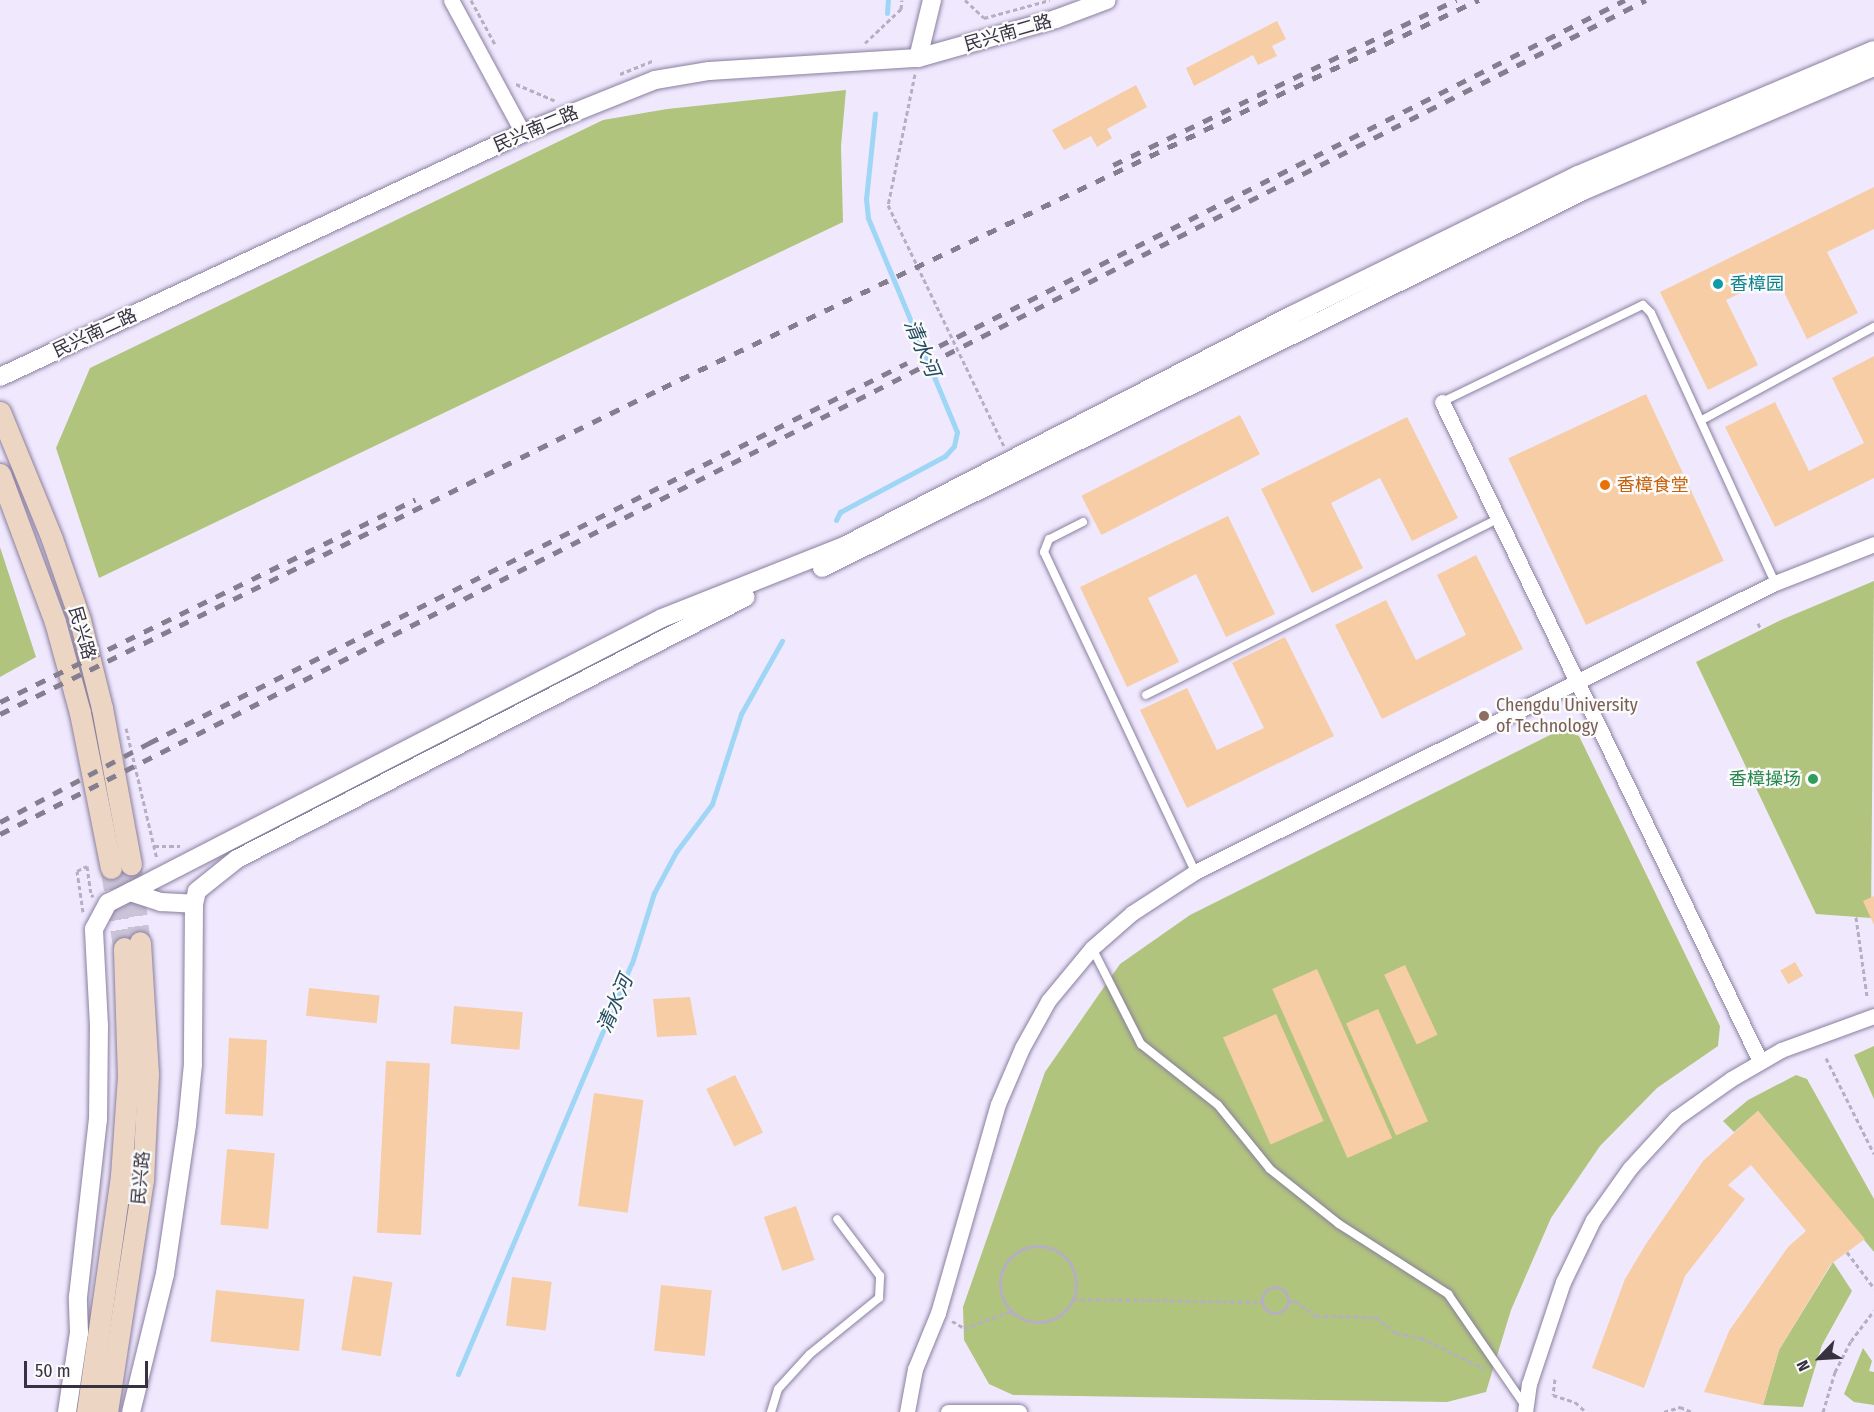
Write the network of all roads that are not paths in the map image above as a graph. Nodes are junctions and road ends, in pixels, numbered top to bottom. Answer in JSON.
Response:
{"nodes":[{"id":1,"x":451,"y":0,"type":"edge"},
{"id":2,"x":919,"y":0,"type":"edge"},
{"id":3,"x":932,"y":0,"type":"edge"},
{"id":4,"x":1107,"y":0,"type":"edge"},
{"id":5,"x":1874,"y":50,"type":"edge"},
{"id":6,"x":918,"y":58,"type":"junction"},
{"id":7,"x":1874,"y":67,"type":"edge"},
{"id":8,"x":523,"y":133,"type":"junction"},
{"id":9,"x":1874,"y":327,"type":"edge"},
{"id":10,"x":0,"y":377,"type":"edge"},
{"id":11,"x":1442,"y":402,"type":"joint"},
{"id":12,"x":0,"y":412,"type":"edge"},
{"id":13,"x":1702,"y":420,"type":"junction"},
{"id":14,"x":0,"y":474,"type":"edge"},
{"id":15,"x":1498,"y":518,"type":"junction"},
{"id":16,"x":1083,"y":522,"type":"dead end"},
{"id":17,"x":1874,"y":544,"type":"edge"},
{"id":18,"x":1775,"y":583,"type":"junction"},
{"id":19,"x":1576,"y":679,"type":"junction"},
{"id":20,"x":1146,"y":695,"type":"dead end"},
{"id":21,"x":1195,"y":872,"type":"junction"},
{"id":22,"x":130,"y":892,"type":"junction"},
{"id":23,"x":194,"y":904,"type":"junction"},
{"id":24,"x":1092,"y":948,"type":"junction"},
{"id":25,"x":1874,"y":1016,"type":"edge"},
{"id":26,"x":1761,"y":1061,"type":"junction"},
{"id":27,"x":837,"y":1220,"type":"dead end"},
{"id":28,"x":79,"y":1333,"type":"junction"},
{"id":29,"x":146,"y":1361,"type":"junction"},
{"id":30,"x":1525,"y":1409,"type":"edge"},
{"id":31,"x":67,"y":1412,"type":"edge"},
{"id":32,"x":87,"y":1412,"type":"edge"},
{"id":33,"x":108,"y":1412,"type":"edge"},
{"id":34,"x":131,"y":1412,"type":"edge"},
{"id":35,"x":771,"y":1412,"type":"edge"},
{"id":36,"x":906,"y":1412,"type":"edge"},
{"id":37,"x":948,"y":1412,"type":"edge"},
{"id":38,"x":1019,"y":1412,"type":"edge"}],
"edges":[{"from":1,"to":8,"type":"street"},
{"from":2,"to":6,"type":"street"},
{"from":3,"to":6,"type":"street"},
{"from":4,"to":6,"type":"street","name":"民兴南二路"},
{"from":5,"to":22,"type":"street"},
{"from":6,"to":8,"type":"street","name":"民兴南二路"},
{"from":7,"to":23,"type":"street"},
{"from":8,"to":10,"type":"street","name":"民兴南二路"},
{"from":9,"to":13,"type":"lane"},
{"from":11,"to":13,"type":"lane"},
{"from":11,"to":15,"type":"street"},
{"from":12,"to":14,"type":"main road","name":"民兴路"},
{"from":13,"to":18,"type":"lane"},
{"from":15,"to":19,"type":"street"},
{"from":15,"to":20,"type":"lane"},
{"from":16,"to":21,"type":"lane"},
{"from":17,"to":18,"type":"street"},
{"from":18,"to":19,"type":"street"},
{"from":19,"to":21,"type":"street"},
{"from":19,"to":26,"type":"street"},
{"from":21,"to":24,"type":"street"},
{"from":22,"to":23,"type":"street"},
{"from":22,"to":28,"type":"street"},
{"from":23,"to":29,"type":"street"},
{"from":24,"to":30,"type":"lane"},
{"from":24,"to":36,"type":"street"},
{"from":25,"to":26,"type":"street"},
{"from":26,"to":30,"type":"street"},
{"from":27,"to":35,"type":"lane"},
{"from":28,"to":31,"type":"street"},
{"from":28,"to":32,"type":"street"},
{"from":29,"to":33,"type":"street"},
{"from":29,"to":34,"type":"street"},
{"from":32,"to":33,"type":"main road","name":"民兴路"},
{"from":37,"to":38,"type":"street"}]}
